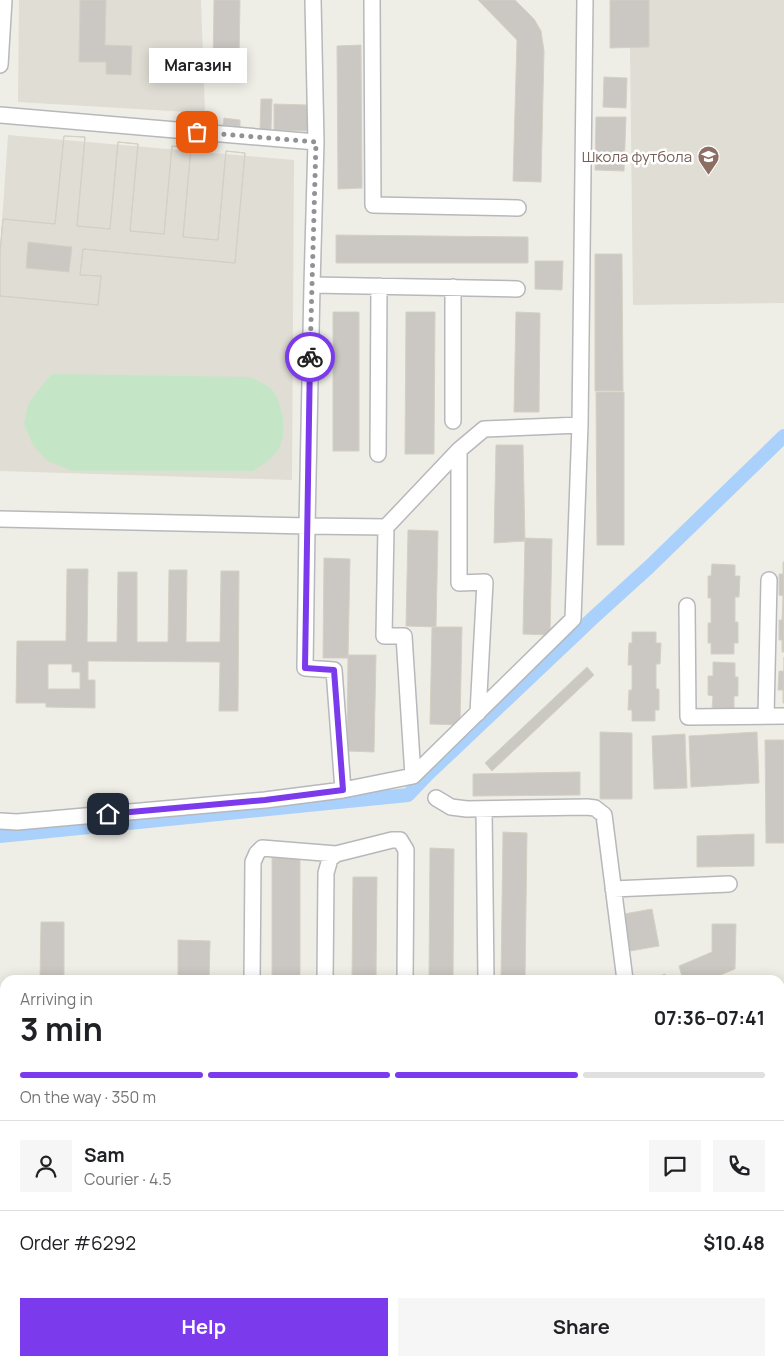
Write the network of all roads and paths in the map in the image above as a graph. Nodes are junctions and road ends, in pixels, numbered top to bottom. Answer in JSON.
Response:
{"nodes":[{"id":1,"x":4,"y":0,"type":"edge"},
{"id":2,"x":313,"y":0,"type":"edge"},
{"id":3,"x":372,"y":0,"type":"edge"},
{"id":4,"x":586,"y":0,"type":"edge"},
{"id":5,"x":0,"y":65,"type":"edge"},
{"id":6,"x":0,"y":115,"type":"edge"},
{"id":7,"x":316,"y":142,"type":"junction"},
{"id":8,"x":518,"y":208,"type":"dead end"},
{"id":9,"x":312,"y":285,"type":"junction"},
{"id":10,"x":380,"y":286,"type":"junction"},
{"id":11,"x":453,"y":288,"type":"junction"},
{"id":12,"x":517,"y":288,"type":"dead end"},
{"id":13,"x":453,"y":421,"type":"dead end"},
{"id":14,"x":580,"y":425,"type":"junction"},
{"id":15,"x":459,"y":450,"type":"junction"},
{"id":16,"x":378,"y":454,"type":"dead end"},
{"id":17,"x":0,"y":519,"type":"edge"},
{"id":18,"x":307,"y":526,"type":"junction"},
{"id":19,"x":386,"y":527,"type":"junction"},
{"id":20,"x":769,"y":580,"type":"dead end"},
{"id":21,"x":687,"y":606,"type":"dead end"},
{"id":22,"x":478,"y":713,"type":"junction"},
{"id":23,"x":766,"y":716,"type":"junction"},
{"id":24,"x":784,"y":716,"type":"edge"},
{"id":25,"x":413,"y":776,"type":"junction"},
{"id":26,"x":343,"y":790,"type":"junction"},
{"id":27,"x":436,"y":798,"type":"dead end"},
{"id":28,"x":484,"y":809,"type":"junction"},
{"id":29,"x":0,"y":821,"type":"edge"},
{"id":30,"x":336,"y":854,"type":"junction"},
{"id":31,"x":729,"y":884,"type":"dead end"},
{"id":32,"x":613,"y":889,"type":"junction"},
{"id":33,"x":252,"y":975,"type":"edge"},
{"id":34,"x":325,"y":975,"type":"edge"},
{"id":35,"x":405,"y":975,"type":"edge"},
{"id":36,"x":486,"y":975,"type":"edge"},
{"id":37,"x":624,"y":975,"type":"edge"}],
"edges":[{"from":1,"to":5,"type":"lane"},
{"from":2,"to":7,"type":"lane"},
{"from":3,"to":8,"type":"lane"},
{"from":4,"to":14,"type":"lane"},
{"from":6,"to":7,"type":"lane"},
{"from":7,"to":9,"type":"lane"},
{"from":9,"to":10,"type":"lane"},
{"from":9,"to":18,"type":"lane"},
{"from":10,"to":11,"type":"lane"},
{"from":10,"to":16,"type":"lane"},
{"from":11,"to":12,"type":"lane"},
{"from":11,"to":13,"type":"lane"},
{"from":14,"to":15,"type":"lane"},
{"from":14,"to":22,"type":"lane"},
{"from":15,"to":19,"type":"lane"},
{"from":15,"to":22,"type":"lane"},
{"from":17,"to":18,"type":"lane"},
{"from":18,"to":19,"type":"lane"},
{"from":18,"to":26,"type":"lane"},
{"from":19,"to":25,"type":"lane"},
{"from":20,"to":23,"type":"lane"},
{"from":21,"to":23,"type":"lane"},
{"from":22,"to":25,"type":"lane"},
{"from":23,"to":24,"type":"lane"},
{"from":25,"to":26,"type":"lane"},
{"from":26,"to":29,"type":"lane"},
{"from":27,"to":28,"type":"lane"},
{"from":28,"to":32,"type":"lane"},
{"from":28,"to":36,"type":"lane"},
{"from":30,"to":33,"type":"lane"},
{"from":30,"to":34,"type":"lane"},
{"from":30,"to":35,"type":"lane"},
{"from":31,"to":32,"type":"lane"},
{"from":32,"to":37,"type":"lane"}]}
